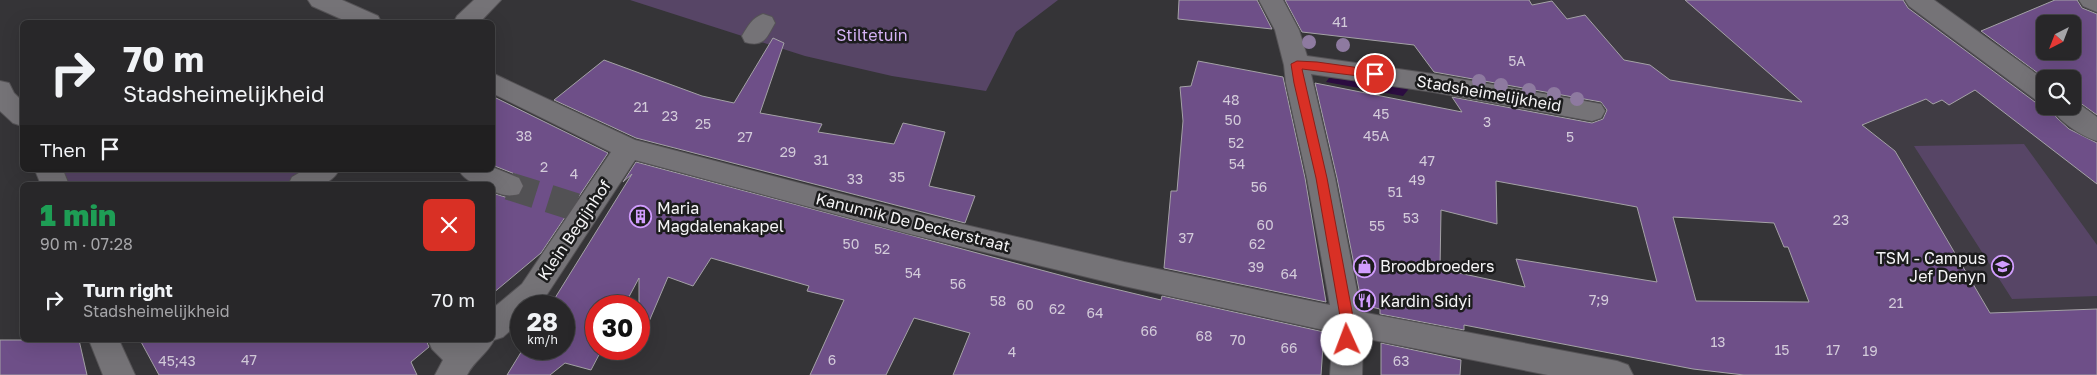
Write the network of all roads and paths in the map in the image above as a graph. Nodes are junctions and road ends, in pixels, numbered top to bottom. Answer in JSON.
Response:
{"nodes":[{"id":1,"x":320,"y":0,"type":"edge"},
{"id":2,"x":489,"y":0,"type":"edge"},
{"id":3,"x":1271,"y":0,"type":"edge"},
{"id":4,"x":1916,"y":0,"type":"edge"},
{"id":5,"x":2091,"y":0,"type":"edge"},
{"id":6,"x":2097,"y":4,"type":"edge"},
{"id":7,"x":365,"y":20,"type":"edge"},
{"id":8,"x":468,"y":20,"type":"edge"},
{"id":9,"x":1297,"y":64,"type":"junction"},
{"id":10,"x":495,"y":83,"type":"edge"},
{"id":11,"x":2036,"y":87,"type":"edge"},
{"id":12,"x":0,"y":90,"type":"edge"},
{"id":13,"x":1592,"y":111,"type":"dead end"},
{"id":14,"x":20,"y":114,"type":"edge"},
{"id":15,"x":2075,"y":115,"type":"edge"},
{"id":16,"x":2097,"y":131,"type":"edge"},
{"id":17,"x":628,"y":148,"type":"junction"},
{"id":18,"x":322,"y":172,"type":"edge"},
{"id":19,"x":478,"y":172,"type":"edge"},
{"id":20,"x":307,"y":182,"type":"edge"},
{"id":21,"x":509,"y":186,"type":"tunnel mouth"},
{"id":22,"x":1348,"y":322,"type":"junction"},
{"id":23,"x":495,"y":325,"type":"edge"},
{"id":24,"x":105,"y":342,"type":"edge"},
{"id":25,"x":119,"y":375,"type":"edge"},
{"id":26,"x":1346,"y":375,"type":"edge"},
{"id":27,"x":1618,"y":375,"type":"edge"}],
"edges":[{"from":1,"to":7,"type":"street"},
{"from":2,"to":8,"type":"street"},
{"from":3,"to":9,"type":"street"},
{"from":4,"to":11,"type":"street"},
{"from":5,"to":6,"type":"street"},
{"from":9,"to":13,"type":"street","name":"Stadsheimelijkheid"},
{"from":9,"to":22,"type":"street"},
{"from":10,"to":17,"type":"street","name":"Kanunnik De Deckerstraat"},
{"from":12,"to":14,"type":"street"},
{"from":15,"to":16,"type":"street"},
{"from":17,"to":22,"type":"street","name":"Kanunnik De Deckerstraat"},
{"from":17,"to":23,"type":"street","name":"Klein Begijnhof"},
{"from":18,"to":20,"type":"street"},
{"from":19,"to":21,"type":"street"},
{"from":22,"to":26,"type":"street"},
{"from":22,"to":27,"type":"street","name":"Kanunnik De Deckerstraat"},
{"from":24,"to":25,"type":"street"}]}
